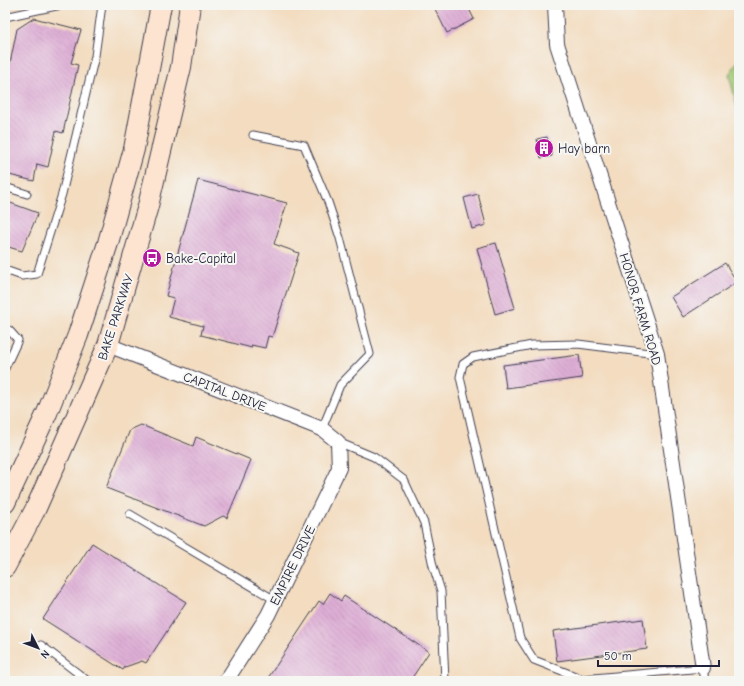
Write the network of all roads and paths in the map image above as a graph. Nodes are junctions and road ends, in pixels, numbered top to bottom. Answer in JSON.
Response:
{"nodes":[{"id":1,"x":61,"y":5,"type":"edge"},
{"id":2,"x":102,"y":5,"type":"edge"},
{"id":3,"x":161,"y":5,"type":"edge"},
{"id":4,"x":190,"y":5,"type":"edge"},
{"id":5,"x":555,"y":5,"type":"edge"},
{"id":6,"x":5,"y":18,"type":"edge"},
{"id":7,"x":253,"y":135,"type":"dead end"},
{"id":8,"x":5,"y":187,"type":"edge"},
{"id":9,"x":27,"y":194,"type":"dead end"},
{"id":10,"x":5,"y":270,"type":"edge"},
{"id":11,"x":5,"y":329,"type":"edge"},
{"id":12,"x":108,"y":345,"type":"junction"},
{"id":13,"x":657,"y":354,"type":"junction"},
{"id":14,"x":5,"y":368,"type":"edge"},
{"id":15,"x":322,"y":429,"type":"junction"},
{"id":16,"x":338,"y":442,"type":"junction"},
{"id":17,"x":5,"y":504,"type":"edge"},
{"id":18,"x":130,"y":514,"type":"dead end"},
{"id":19,"x":5,"y":567,"type":"edge"},
{"id":20,"x":275,"y":600,"type":"junction"},
{"id":21,"x":41,"y":645,"type":"dead end"},
{"id":22,"x":704,"y":674,"type":"edge"},
{"id":23,"x":88,"y":681,"type":"edge"},
{"id":24,"x":226,"y":681,"type":"edge"},
{"id":25,"x":445,"y":681,"type":"edge"}],
"edges":[{"from":1,"to":6,"type":"lane"},
{"from":2,"to":10,"type":"lane"},
{"from":3,"to":17,"type":"main road"},
{"from":4,"to":12,"type":"main road","name":"BAKE PARKWAY"},
{"from":5,"to":13,"type":"street","name":"HONOR FARM ROAD"},
{"from":7,"to":15,"type":"lane"},
{"from":8,"to":9,"type":"lane"},
{"from":11,"to":14,"type":"lane"},
{"from":12,"to":15,"type":"street","name":"CAPITAL DRIVE"},
{"from":12,"to":19,"type":"main road","name":"BAKE PARKWAY"},
{"from":13,"to":22,"type":"street","name":"HONOR FARM ROAD"},
{"from":13,"to":22,"type":"lane"},
{"from":15,"to":16,"type":"street","name":"CAPITAL DRIVE"},
{"from":16,"to":20,"type":"street","name":"EMPIRE DRIVE"},
{"from":16,"to":25,"type":"lane"},
{"from":18,"to":20,"type":"lane"},
{"from":20,"to":24,"type":"street","name":"EMPIRE DRIVE"},
{"from":21,"to":23,"type":"lane"}]}
